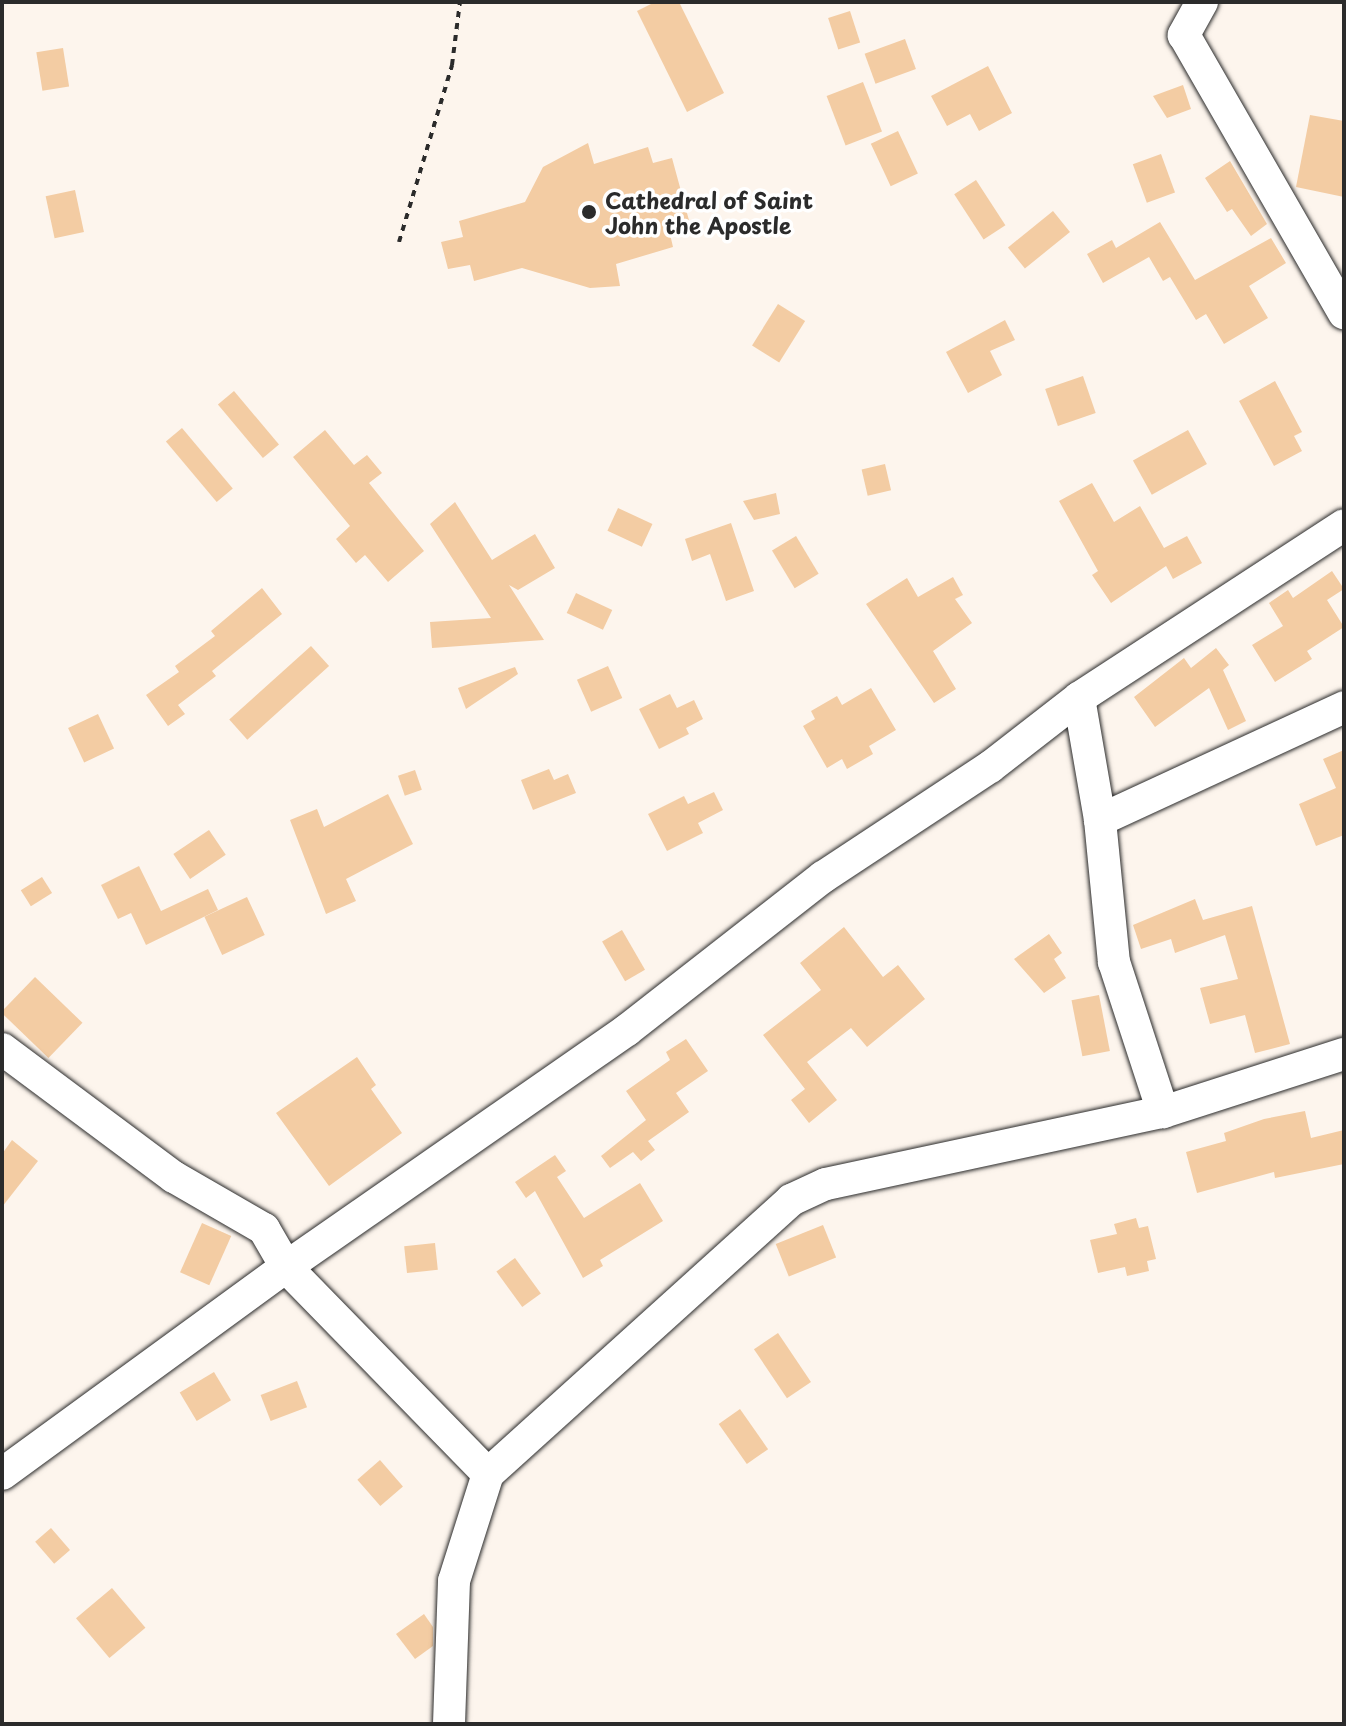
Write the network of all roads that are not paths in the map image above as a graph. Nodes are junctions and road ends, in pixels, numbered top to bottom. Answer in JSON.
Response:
{"nodes":[{"id":1,"x":1202,"y":2,"type":"edge"},
{"id":2,"x":1344,"y":313,"type":"edge"},
{"id":3,"x":1344,"y":525,"type":"edge"},
{"id":4,"x":1079,"y":698,"type":"junction"},
{"id":5,"x":1344,"y":707,"type":"edge"},
{"id":6,"x":1100,"y":820,"type":"junction"},
{"id":7,"x":2,"y":1049,"type":"edge"},
{"id":8,"x":1344,"y":1054,"type":"edge"},
{"id":9,"x":1163,"y":1112,"type":"junction"},
{"id":10,"x":286,"y":1267,"type":"junction"},
{"id":11,"x":2,"y":1474,"type":"edge"},
{"id":12,"x":488,"y":1474,"type":"junction"},
{"id":13,"x":449,"y":1724,"type":"edge"}],
"edges":[{"from":1,"to":2,"type":"street"},
{"from":3,"to":4,"type":"street"},
{"from":4,"to":6,"type":"street"},
{"from":4,"to":10,"type":"street"},
{"from":5,"to":6,"type":"street"},
{"from":6,"to":9,"type":"street"},
{"from":7,"to":10,"type":"street"},
{"from":8,"to":9,"type":"street"},
{"from":9,"to":12,"type":"street"},
{"from":10,"to":11,"type":"street"},
{"from":10,"to":12,"type":"street"},
{"from":12,"to":13,"type":"street"}]}
